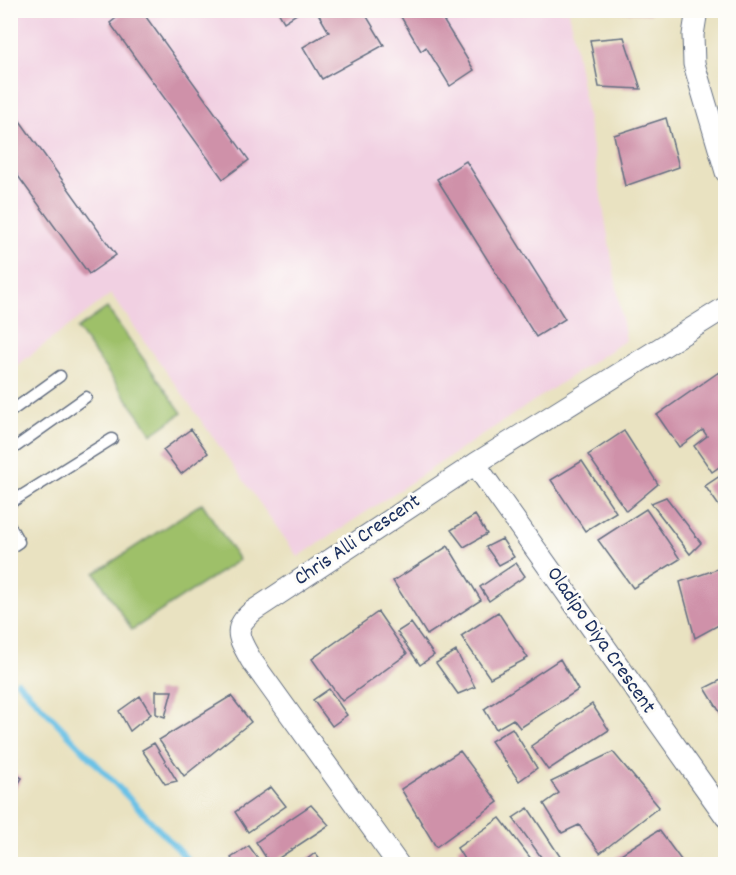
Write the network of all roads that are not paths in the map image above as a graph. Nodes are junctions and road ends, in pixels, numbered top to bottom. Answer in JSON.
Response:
{"nodes":[{"id":1,"x":697,"y":10,"type":"edge"},
{"id":2,"x":726,"y":172,"type":"edge"},
{"id":3,"x":726,"y":307,"type":"edge"},
{"id":4,"x":60,"y":376,"type":"dead end"},
{"id":5,"x":87,"y":398,"type":"dead end"},
{"id":6,"x":10,"y":412,"type":"edge"},
{"id":7,"x":112,"y":439,"type":"dead end"},
{"id":8,"x":10,"y":451,"type":"edge"},
{"id":9,"x":475,"y":464,"type":"junction"},
{"id":10,"x":10,"y":503,"type":"edge"},
{"id":11,"x":10,"y":526,"type":"edge"},
{"id":12,"x":10,"y":548,"type":"edge"},
{"id":13,"x":726,"y":817,"type":"edge"},
{"id":14,"x":398,"y":864,"type":"edge"}],
"edges":[{"from":1,"to":2,"type":"street"},
{"from":3,"to":9,"type":"street","name":"Chris Alli Crescent"},
{"from":4,"to":6,"type":"lane"},
{"from":5,"to":8,"type":"lane"},
{"from":7,"to":10,"type":"lane"},
{"from":9,"to":13,"type":"street","name":"Oladipo Diya Crescent"},
{"from":9,"to":14,"type":"street","name":"Chris Alli Crescent"},
{"from":11,"to":12,"type":"lane"}]}
